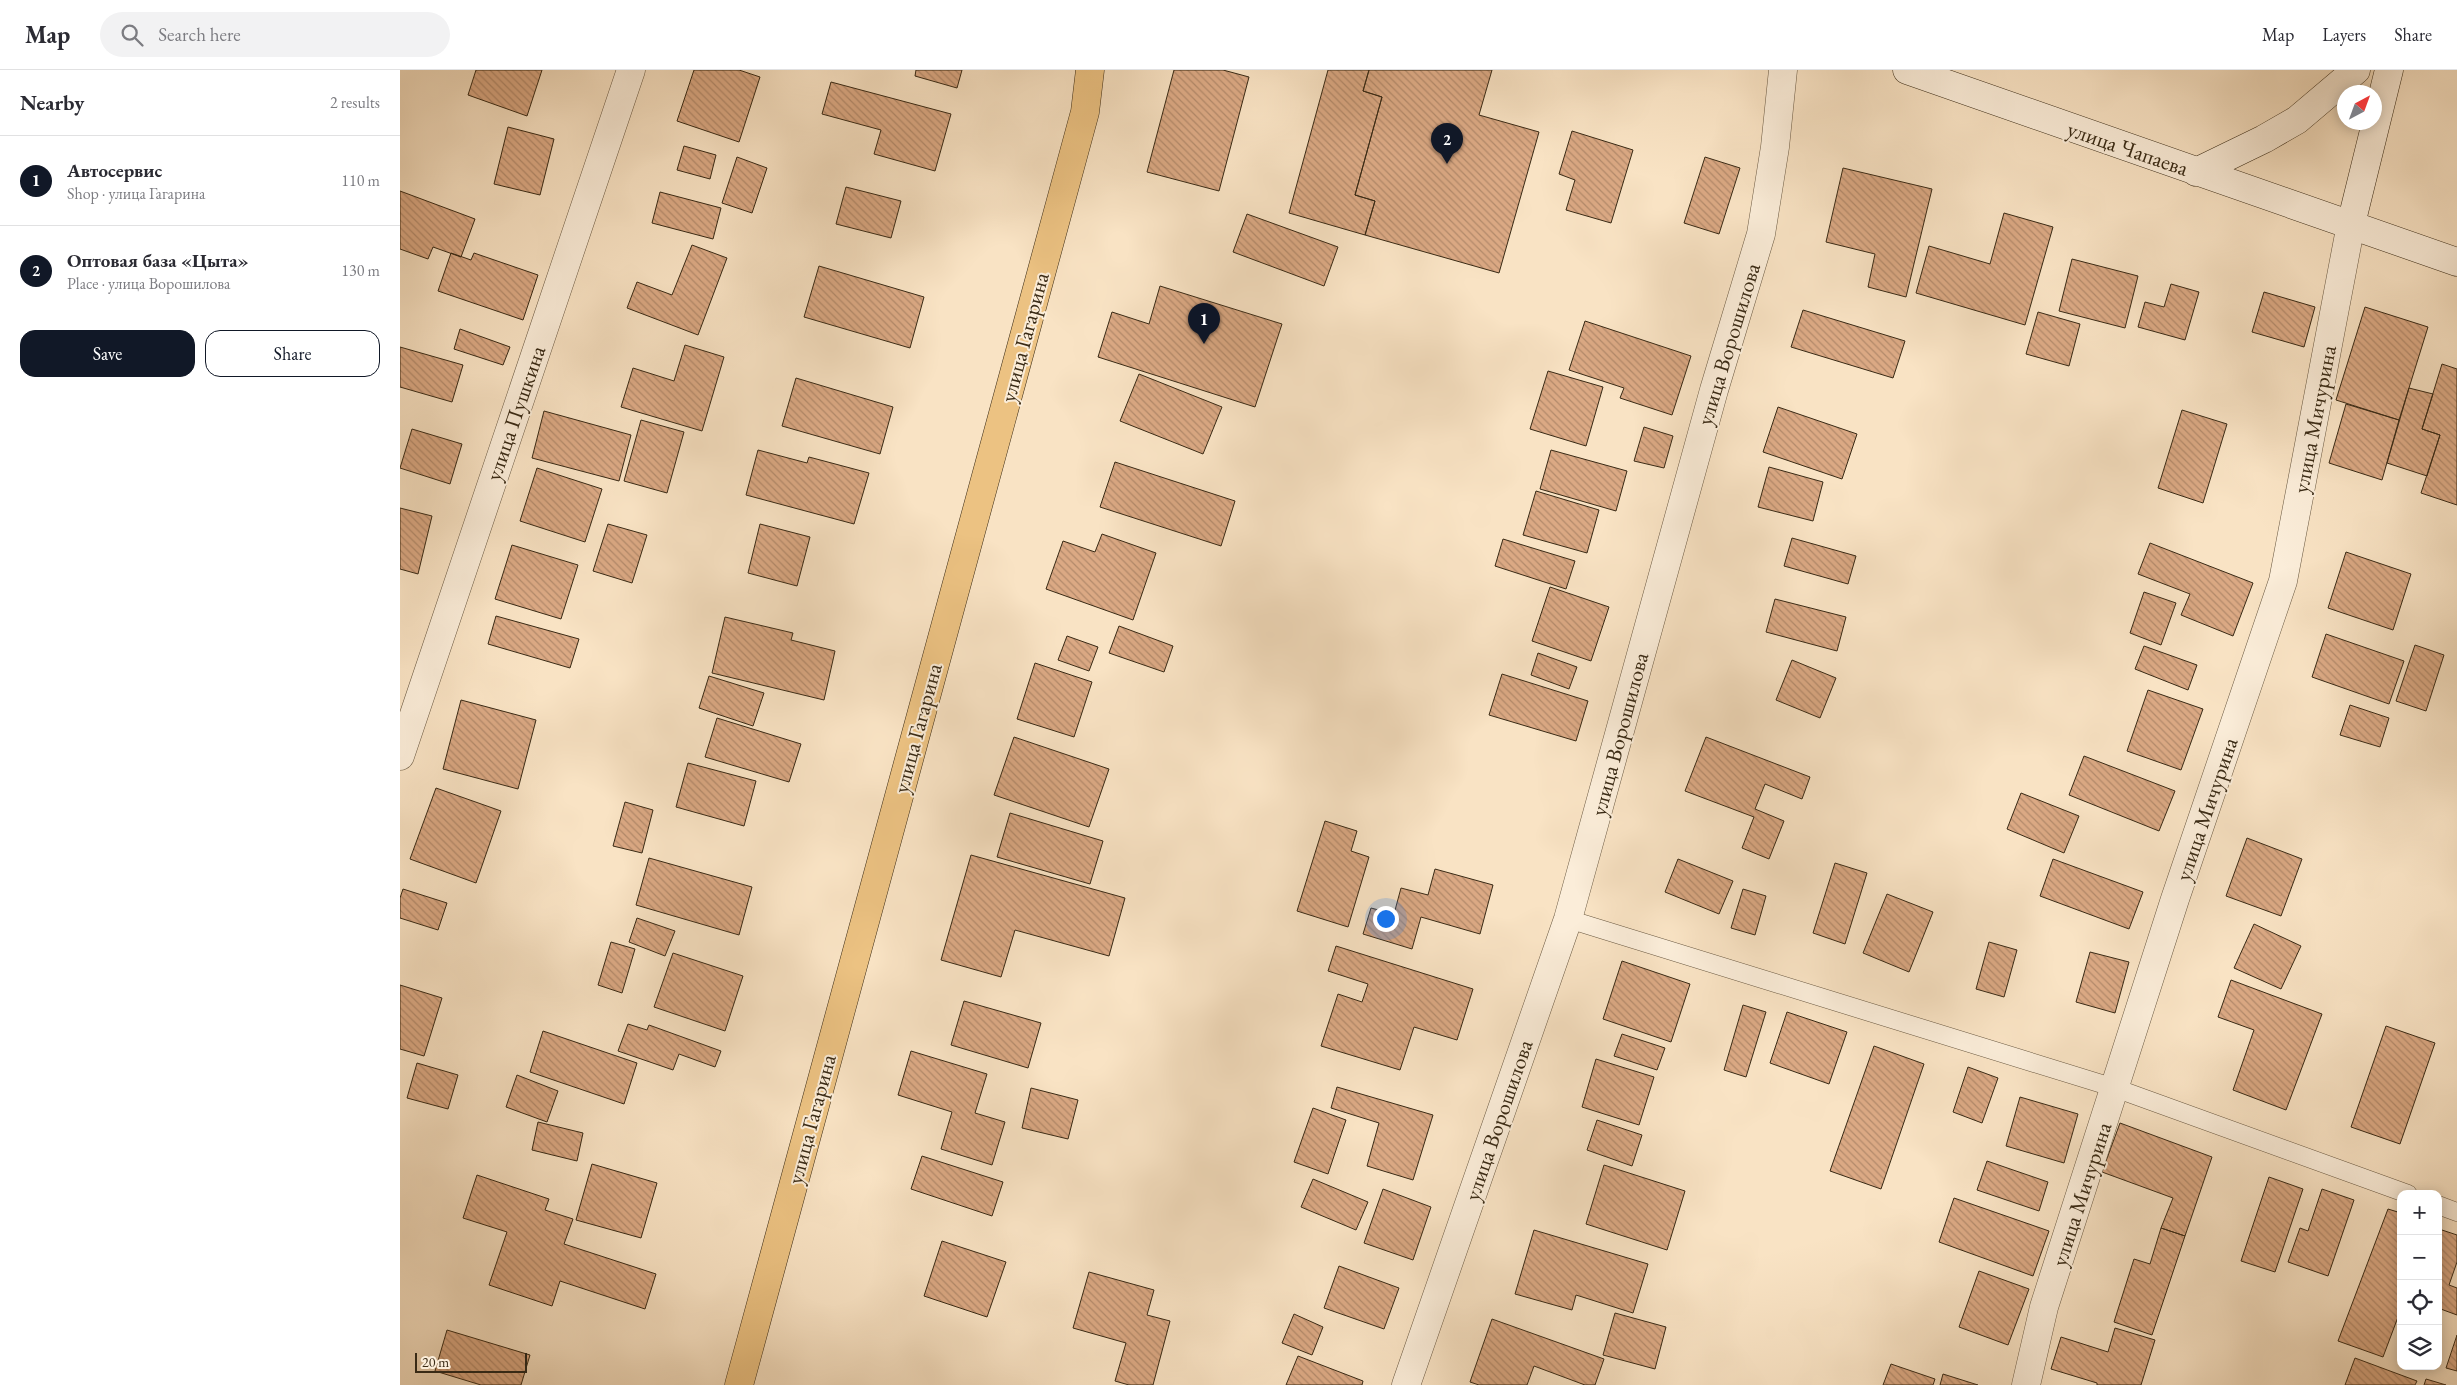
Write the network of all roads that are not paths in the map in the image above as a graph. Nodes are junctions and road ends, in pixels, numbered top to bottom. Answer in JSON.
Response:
{"nodes":[{"id":1,"x":631,"y":70,"type":"edge"},
{"id":2,"x":1090,"y":70,"type":"edge"},
{"id":3,"x":1783,"y":70,"type":"edge"},
{"id":4,"x":1907,"y":70,"type":"edge"},
{"id":5,"x":2356,"y":70,"type":"edge"},
{"id":6,"x":2389,"y":70,"type":"edge"},
{"id":7,"x":2196,"y":172,"type":"junction"},
{"id":8,"x":2351,"y":224,"type":"junction"},
{"id":9,"x":2457,"y":262,"type":"edge"},
{"id":10,"x":400,"y":756,"type":"edge"},
{"id":11,"x":1568,"y":919,"type":"junction"},
{"id":12,"x":2115,"y":1088,"type":"junction"},
{"id":13,"x":2397,"y":1190,"type":"edge"},
{"id":14,"x":2442,"y":1206,"type":"edge"},
{"id":15,"x":2457,"y":1212,"type":"edge"},
{"id":16,"x":739,"y":1385,"type":"edge"},
{"id":17,"x":1406,"y":1385,"type":"edge"},
{"id":18,"x":2026,"y":1385,"type":"edge"}],
"edges":[{"from":1,"to":10,"type":"street","name":"улица Пушкина"},
{"from":2,"to":16,"type":"main road","name":"улица Гагарина"},
{"from":3,"to":11,"type":"street","name":"улица Ворошилова"},
{"from":4,"to":7,"type":"street","name":"улица Чапаева"},
{"from":5,"to":7,"type":"street"},
{"from":6,"to":8,"type":"street"},
{"from":7,"to":8,"type":"street","name":"улица Чапаева"},
{"from":8,"to":9,"type":"street","name":"улица Чапаева"},
{"from":8,"to":12,"type":"street","name":"улица Мичурина"},
{"from":11,"to":12,"type":"lane"},
{"from":11,"to":17,"type":"street","name":"улица Ворошилова"},
{"from":12,"to":13,"type":"lane"},
{"from":12,"to":18,"type":"street","name":"улица Мичурина"},
{"from":14,"to":15,"type":"lane"}]}
